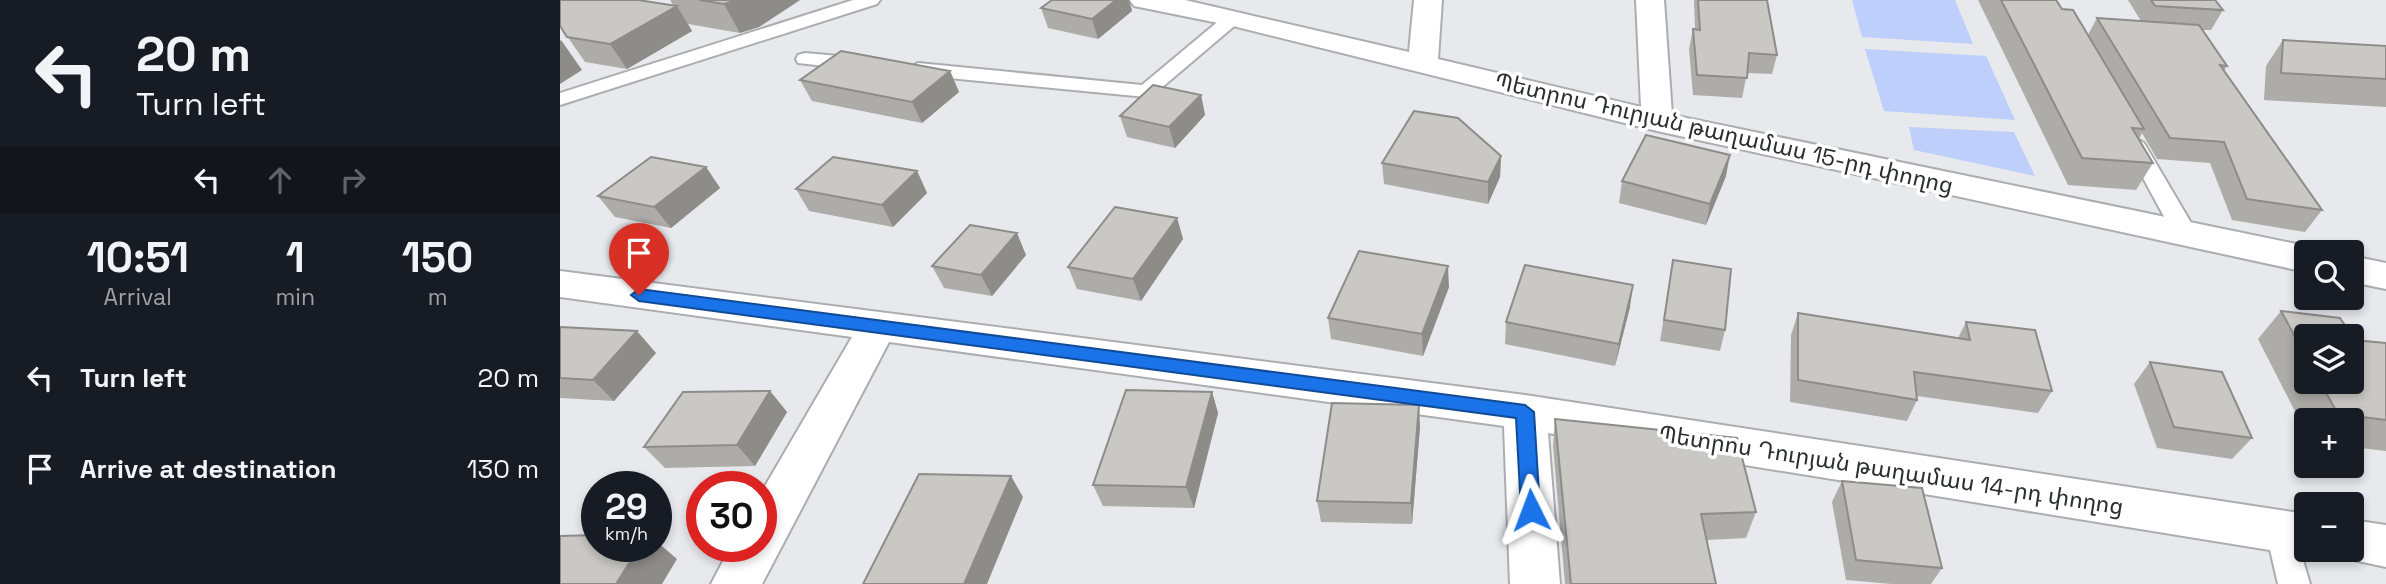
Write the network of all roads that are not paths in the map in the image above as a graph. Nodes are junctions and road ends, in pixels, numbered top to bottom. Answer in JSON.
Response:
{"nodes":[{"id":1,"x":871,"y":0,"type":"edge"},
{"id":2,"x":1144,"y":0,"type":"edge"},
{"id":3,"x":1428,"y":0,"type":"edge"},
{"id":4,"x":1650,"y":0,"type":"edge"},
{"id":5,"x":1233,"y":18,"type":"junction"},
{"id":6,"x":805,"y":59,"type":"dead end"},
{"id":7,"x":1423,"y":64,"type":"junction"},
{"id":8,"x":560,"y":99,"type":"edge"},
{"id":9,"x":1657,"y":121,"type":"junction"},
{"id":10,"x":2126,"y":128,"type":"edge"},
{"id":11,"x":2185,"y":233,"type":"junction"},
{"id":12,"x":2294,"y":256,"type":"edge"},
{"id":13,"x":2364,"y":271,"type":"edge"},
{"id":14,"x":2386,"y":276,"type":"edge"},
{"id":15,"x":560,"y":284,"type":"edge"},
{"id":16,"x":878,"y":326,"type":"junction"},
{"id":17,"x":1525,"y":412,"type":"junction"},
{"id":18,"x":777,"y":509,"type":"edge"},
{"id":19,"x":2294,"y":533,"type":"edge"},
{"id":20,"x":2364,"y":543,"type":"edge"},
{"id":21,"x":2386,"y":546,"type":"edge"},
{"id":22,"x":748,"y":562,"type":"edge"},
{"id":23,"x":2294,"y":562,"type":"edge"},
{"id":24,"x":736,"y":584,"type":"edge"},
{"id":25,"x":1535,"y":584,"type":"edge"},
{"id":26,"x":2294,"y":584,"type":"edge"}],
"edges":[{"from":1,"to":8,"type":"lane"},
{"from":2,"to":5,"type":"street","name":"Պետրոս Դուրյան թաղամաս 15-րդ փողոց"},
{"from":3,"to":7,"type":"street"},
{"from":4,"to":9,"type":"street"},
{"from":5,"to":6,"type":"lane"},
{"from":5,"to":7,"type":"street","name":"Պետրոս Դուրյան թաղամաս 15-րդ փողոց"},
{"from":7,"to":9,"type":"street","name":"Պետրոս Դուրյան թաղամաս 15-րդ փողոց"},
{"from":9,"to":11,"type":"street","name":"Պետրոս Դուրյան թաղամաս 15-րդ փողոց"},
{"from":10,"to":11,"type":"lane"},
{"from":11,"to":12,"type":"street","name":"Պետրոս Դուրյան թաղամաս 15-րդ փողոց"},
{"from":13,"to":14,"type":"street"},
{"from":15,"to":16,"type":"street","name":"Պետրոս Դուրյան թաղամաս 14-րդ փողոց"},
{"from":16,"to":17,"type":"street","name":"Պետրոս Դուրյան թաղամաս 14-րդ փողոց"},
{"from":16,"to":18,"type":"street"},
{"from":17,"to":19,"type":"street","name":"Պետրոս Դուրյան թաղամաս 14-րդ փողոց"},
{"from":17,"to":25,"type":"street"},
{"from":20,"to":21,"type":"street"},
{"from":22,"to":24,"type":"street"},
{"from":23,"to":26,"type":"lane"}]}
